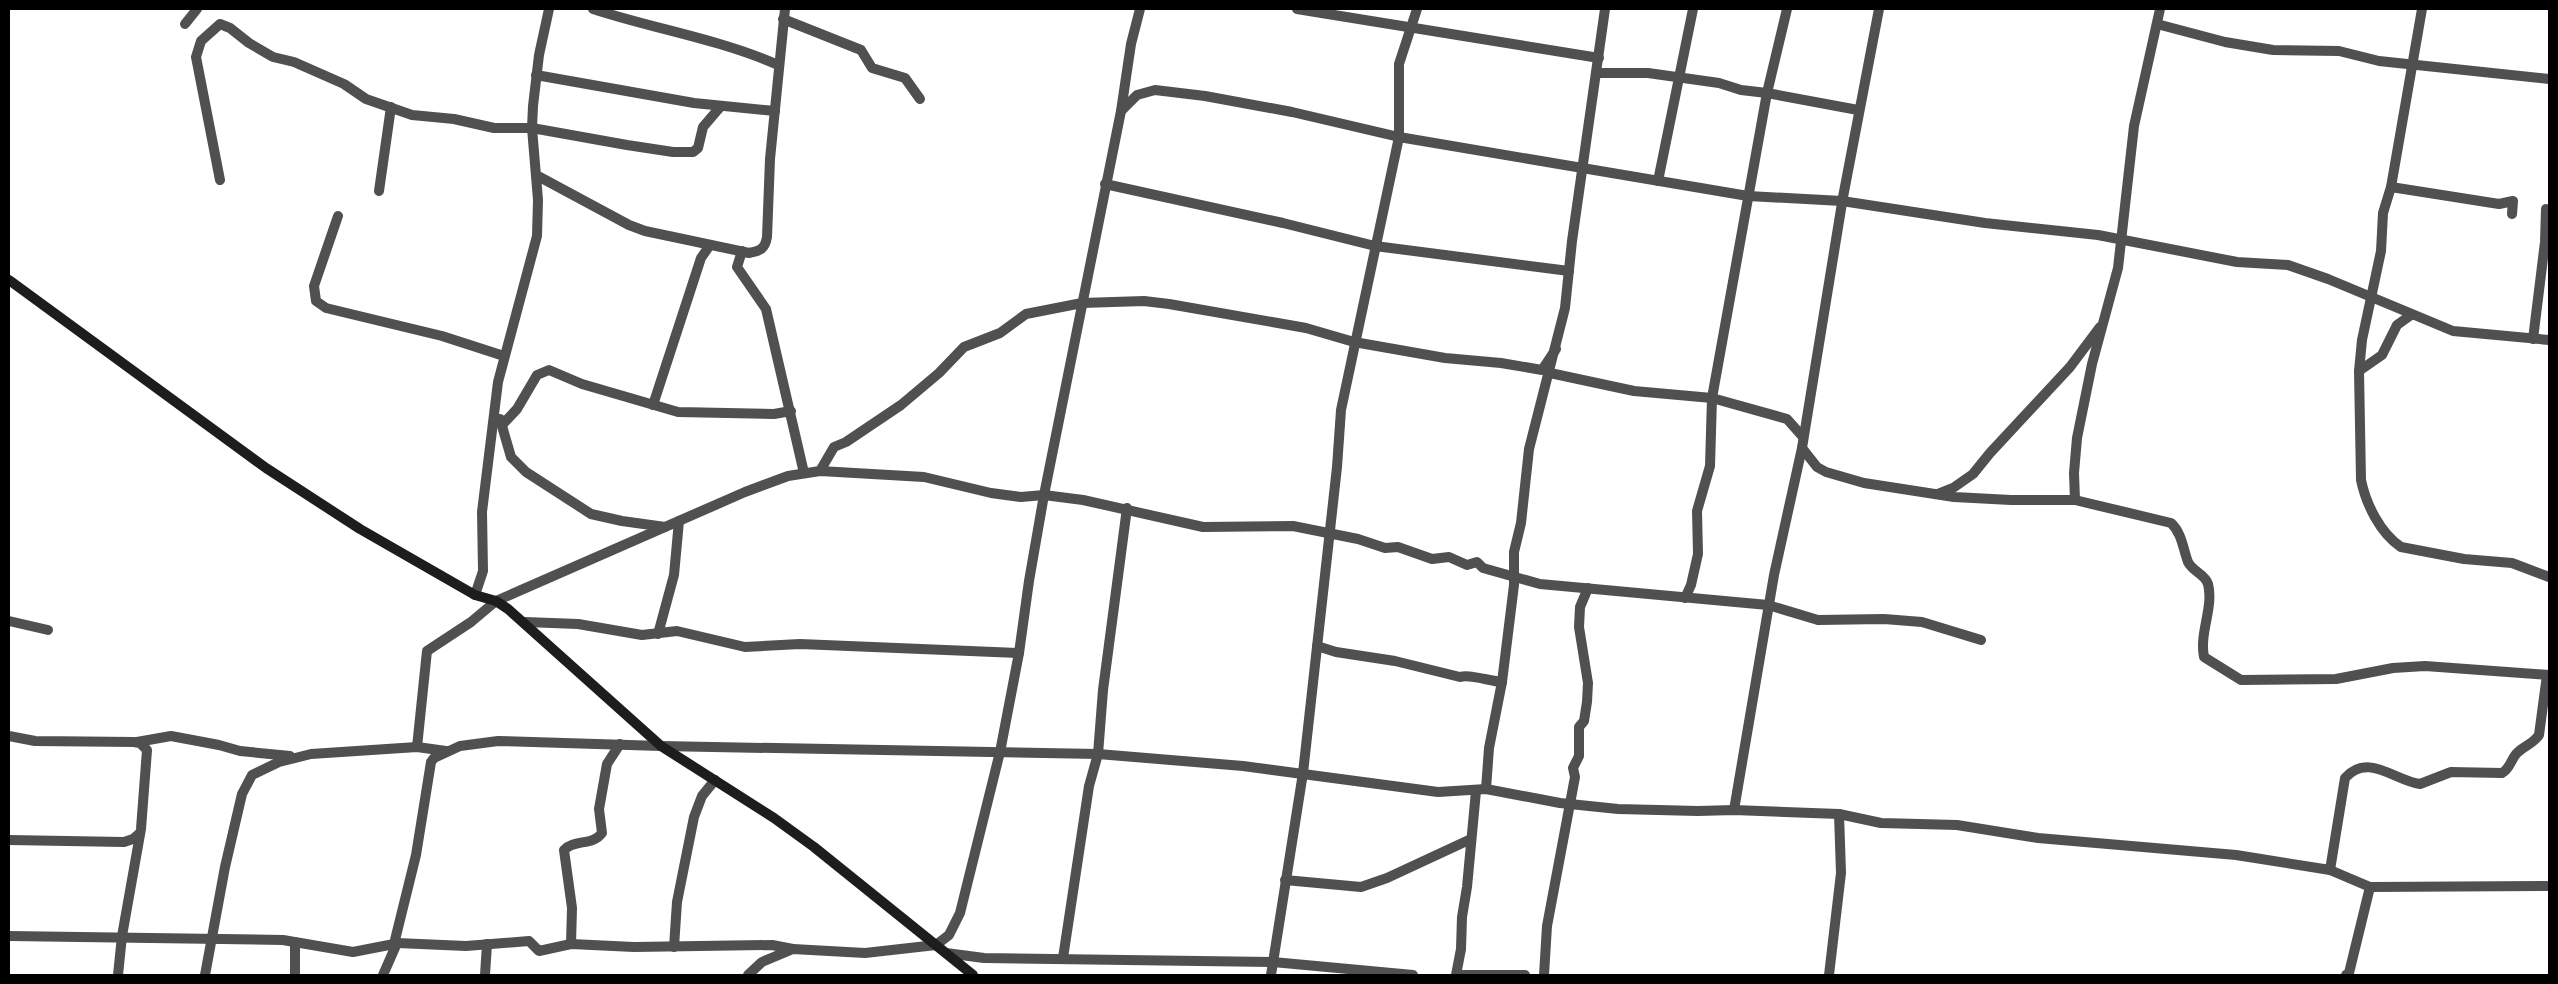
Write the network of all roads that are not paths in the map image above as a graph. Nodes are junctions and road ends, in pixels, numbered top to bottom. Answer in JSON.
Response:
{"nodes":[{"id":1,"x":196,"y":9,"type":"edge"},
{"id":2,"x":549,"y":9,"type":"edge"},
{"id":3,"x":593,"y":9,"type":"edge"},
{"id":4,"x":1140,"y":9,"type":"edge"},
{"id":5,"x":1297,"y":9,"type":"edge"},
{"id":6,"x":1417,"y":9,"type":"edge"},
{"id":7,"x":1605,"y":9,"type":"edge"},
{"id":8,"x":1693,"y":9,"type":"edge"},
{"id":9,"x":1787,"y":9,"type":"edge"},
{"id":10,"x":1879,"y":9,"type":"edge"},
{"id":11,"x":2160,"y":9,"type":"edge"},
{"id":12,"x":2422,"y":9,"type":"edge"},
{"id":13,"x":784,"y":14,"type":"edge"},
{"id":14,"x":185,"y":24,"type":"dead end"},
{"id":15,"x":2157,"y":24,"type":"junction"},
{"id":16,"x":1410,"y":29,"type":"junction"},
{"id":17,"x":1598,"y":58,"type":"junction"},
{"id":18,"x":2414,"y":63,"type":"junction"},
{"id":19,"x":778,"y":65,"type":"junction"},
{"id":20,"x":1596,"y":73,"type":"junction"},
{"id":21,"x":536,"y":75,"type":"junction"},
{"id":22,"x":1678,"y":78,"type":"junction"},
{"id":23,"x":2549,"y":79,"type":"edge"},
{"id":24,"x":1767,"y":93,"type":"junction"},
{"id":25,"x":920,"y":99,"type":"dead end"},
{"id":26,"x":721,"y":106,"type":"junction"},
{"id":27,"x":392,"y":108,"type":"junction"},
{"id":28,"x":1858,"y":110,"type":"junction"},
{"id":29,"x":775,"y":111,"type":"junction"},
{"id":30,"x":1121,"y":111,"type":"junction"},
{"id":31,"x":532,"y":128,"type":"junction"},
{"id":32,"x":1399,"y":137,"type":"junction"},
{"id":33,"x":1583,"y":169,"type":"junction"},
{"id":34,"x":536,"y":175,"type":"junction"},
{"id":35,"x":220,"y":180,"type":"dead end"},
{"id":36,"x":1658,"y":181,"type":"junction"},
{"id":37,"x":1105,"y":184,"type":"junction"},
{"id":38,"x":2391,"y":187,"type":"junction"},
{"id":39,"x":379,"y":191,"type":"dead end"},
{"id":40,"x":1748,"y":196,"type":"junction"},
{"id":41,"x":1842,"y":201,"type":"junction"},
{"id":42,"x":2546,"y":209,"type":"dead end"},
{"id":43,"x":2512,"y":214,"type":"dead end"},
{"id":44,"x":338,"y":216,"type":"dead end"},
{"id":45,"x":2121,"y":242,"type":"junction"},
{"id":46,"x":710,"y":245,"type":"junction"},
{"id":47,"x":1375,"y":246,"type":"junction"},
{"id":48,"x":742,"y":251,"type":"junction"},
{"id":49,"x":1569,"y":271,"type":"junction"},
{"id":50,"x":9,"y":280,"type":"edge"},
{"id":51,"x":2372,"y":297,"type":"junction"},
{"id":52,"x":1082,"y":303,"type":"junction"},
{"id":53,"x":2411,"y":315,"type":"junction"},
{"id":54,"x":2104,"y":321,"type":"junction"},
{"id":55,"x":2533,"y":339,"type":"junction"},
{"id":56,"x":2549,"y":340,"type":"edge"},
{"id":57,"x":1354,"y":342,"type":"junction"},
{"id":58,"x":1556,"y":349,"type":"junction"},
{"id":59,"x":504,"y":356,"type":"junction"},
{"id":60,"x":2359,"y":371,"type":"junction"},
{"id":61,"x":1550,"y":373,"type":"junction"},
{"id":62,"x":1712,"y":398,"type":"junction"},
{"id":63,"x":653,"y":405,"type":"junction"},
{"id":64,"x":496,"y":406,"type":"junction"},
{"id":65,"x":791,"y":411,"type":"junction"},
{"id":66,"x":502,"y":425,"type":"junction"},
{"id":67,"x":1803,"y":442,"type":"junction"},
{"id":68,"x":820,"y":470,"type":"junction"},
{"id":69,"x":804,"y":473,"type":"junction"},
{"id":70,"x":1937,"y":494,"type":"junction"},
{"id":71,"x":1044,"y":495,"type":"junction"},
{"id":72,"x":2075,"y":500,"type":"junction"},
{"id":73,"x":1128,"y":508,"type":"junction"},
{"id":74,"x":679,"y":521,"type":"junction"},
{"id":75,"x":666,"y":527,"type":"junction"},
{"id":76,"x":1330,"y":533,"type":"junction"},
{"id":77,"x":1513,"y":575,"type":"junction"},
{"id":78,"x":2549,"y":577,"type":"edge"},
{"id":79,"x":1588,"y":588,"type":"junction"},
{"id":80,"x":475,"y":595,"type":"junction"},
{"id":81,"x":1685,"y":598,"type":"junction"},
{"id":82,"x":496,"y":602,"type":"junction"},
{"id":83,"x":1768,"y":605,"type":"junction"},
{"id":84,"x":9,"y":622,"type":"edge"},
{"id":85,"x":525,"y":622,"type":"junction"},
{"id":86,"x":48,"y":630,"type":"dead end"},
{"id":87,"x":658,"y":634,"type":"junction"},
{"id":88,"x":1981,"y":640,"type":"dead end"},
{"id":89,"x":1317,"y":646,"type":"junction"},
{"id":90,"x":1019,"y":653,"type":"junction"},
{"id":91,"x":2548,"y":675,"type":"edge"},
{"id":92,"x":1502,"y":682,"type":"junction"},
{"id":93,"x":9,"y":736,"type":"edge"},
{"id":94,"x":134,"y":742,"type":"junction"},
{"id":95,"x":620,"y":744,"type":"junction"},
{"id":96,"x":662,"y":746,"type":"junction"},
{"id":97,"x":417,"y":747,"type":"junction"},
{"id":98,"x":447,"y":751,"type":"junction"},
{"id":99,"x":1000,"y":752,"type":"junction"},
{"id":100,"x":1098,"y":754,"type":"junction"},
{"id":101,"x":304,"y":756,"type":"junction"},
{"id":102,"x":1303,"y":773,"type":"junction"},
{"id":103,"x":715,"y":780,"type":"junction"},
{"id":104,"x":1481,"y":790,"type":"junction"},
{"id":105,"x":1569,"y":804,"type":"junction"},
{"id":106,"x":1734,"y":810,"type":"junction"},
{"id":107,"x":1839,"y":814,"type":"junction"},
{"id":108,"x":140,"y":833,"type":"junction"},
{"id":109,"x":9,"y":840,"type":"edge"},
{"id":110,"x":1471,"y":840,"type":"junction"},
{"id":111,"x":2330,"y":870,"type":"junction"},
{"id":112,"x":1285,"y":880,"type":"junction"},
{"id":113,"x":2549,"y":886,"type":"edge"},
{"id":114,"x":2370,"y":887,"type":"junction"},
{"id":115,"x":9,"y":936,"type":"edge"},
{"id":116,"x":122,"y":936,"type":"junction"},
{"id":117,"x":210,"y":941,"type":"junction"},
{"id":118,"x":295,"y":942,"type":"junction"},
{"id":119,"x":396,"y":944,"type":"junction"},
{"id":120,"x":487,"y":944,"type":"junction"},
{"id":121,"x":570,"y":944,"type":"junction"},
{"id":122,"x":936,"y":945,"type":"junction"},
{"id":123,"x":674,"y":947,"type":"junction"},
{"id":124,"x":793,"y":949,"type":"junction"},
{"id":125,"x":946,"y":953,"type":"junction"},
{"id":126,"x":1063,"y":958,"type":"junction"},
{"id":127,"x":1273,"y":962,"type":"junction"},
{"id":128,"x":118,"y":975,"type":"edge"},
{"id":129,"x":205,"y":975,"type":"edge"},
{"id":130,"x":295,"y":975,"type":"edge"},
{"id":131,"x":383,"y":975,"type":"edge"},
{"id":132,"x":485,"y":975,"type":"edge"},
{"id":133,"x":748,"y":975,"type":"edge"},
{"id":134,"x":974,"y":975,"type":"edge"},
{"id":135,"x":1271,"y":975,"type":"edge"},
{"id":136,"x":1413,"y":975,"type":"edge"},
{"id":137,"x":1456,"y":975,"type":"edge"},
{"id":138,"x":1524,"y":975,"type":"edge"},
{"id":139,"x":1544,"y":975,"type":"edge"},
{"id":140,"x":1829,"y":975,"type":"edge"},
{"id":141,"x":2351,"y":975,"type":"edge"}],
"edges":[{"from":1,"to":14,"type":"street"},
{"from":2,"to":21,"type":"street"},
{"from":3,"to":19,"type":"street"},
{"from":4,"to":30,"type":"street"},
{"from":5,"to":16,"type":"street"},
{"from":6,"to":16,"type":"street"},
{"from":7,"to":17,"type":"street"},
{"from":8,"to":22,"type":"street"},
{"from":9,"to":24,"type":"street"},
{"from":10,"to":28,"type":"street"},
{"from":11,"to":15,"type":"street"},
{"from":12,"to":18,"type":"street"},
{"from":13,"to":19,"type":"street"},
{"from":13,"to":25,"type":"street"},
{"from":15,"to":18,"type":"street"},
{"from":15,"to":45,"type":"street"},
{"from":16,"to":17,"type":"street"},
{"from":16,"to":32,"type":"street"},
{"from":17,"to":20,"type":"street"},
{"from":18,"to":23,"type":"street"},
{"from":18,"to":38,"type":"street"},
{"from":19,"to":29,"type":"street"},
{"from":20,"to":22,"type":"street"},
{"from":20,"to":33,"type":"street"},
{"from":21,"to":26,"type":"street"},
{"from":21,"to":31,"type":"street"},
{"from":22,"to":24,"type":"street"},
{"from":22,"to":36,"type":"street"},
{"from":24,"to":28,"type":"street"},
{"from":24,"to":40,"type":"street"},
{"from":26,"to":29,"type":"street"},
{"from":26,"to":31,"type":"street"},
{"from":27,"to":31,"type":"street"},
{"from":27,"to":35,"type":"street"},
{"from":27,"to":39,"type":"street"},
{"from":28,"to":41,"type":"street"},
{"from":29,"to":48,"type":"street"},
{"from":30,"to":32,"type":"street"},
{"from":30,"to":37,"type":"street"},
{"from":31,"to":34,"type":"street"},
{"from":32,"to":33,"type":"street"},
{"from":32,"to":47,"type":"street"},
{"from":33,"to":36,"type":"street"},
{"from":33,"to":49,"type":"street"},
{"from":34,"to":46,"type":"street"},
{"from":34,"to":59,"type":"street"},
{"from":36,"to":40,"type":"street"},
{"from":37,"to":47,"type":"street"},
{"from":37,"to":52,"type":"street"},
{"from":38,"to":43,"type":"street"},
{"from":38,"to":51,"type":"street"},
{"from":40,"to":41,"type":"street"},
{"from":40,"to":62,"type":"street"},
{"from":41,"to":45,"type":"street"},
{"from":41,"to":67,"type":"street"},
{"from":42,"to":55,"type":"street"},
{"from":44,"to":59,"type":"street"},
{"from":45,"to":51,"type":"street"},
{"from":45,"to":54,"type":"street"},
{"from":46,"to":48,"type":"street"},
{"from":46,"to":63,"type":"street"},
{"from":47,"to":49,"type":"street"},
{"from":47,"to":57,"type":"street"},
{"from":48,"to":65,"type":"street"},
{"from":49,"to":58,"type":"street"},
{"from":50,"to":80,"type":"street"},
{"from":51,"to":53,"type":"street"},
{"from":51,"to":60,"type":"street"},
{"from":52,"to":57,"type":"street"},
{"from":52,"to":68,"type":"street"},
{"from":52,"to":71,"type":"street"},
{"from":53,"to":55,"type":"street"},
{"from":53,"to":60,"type":"street"},
{"from":54,"to":70,"type":"street"},
{"from":54,"to":72,"type":"street"},
{"from":55,"to":56,"type":"street"},
{"from":57,"to":58,"type":"street"},
{"from":57,"to":76,"type":"street"},
{"from":58,"to":61,"type":"street"},
{"from":59,"to":64,"type":"street"},
{"from":60,"to":78,"type":"street"},
{"from":61,"to":62,"type":"street"},
{"from":61,"to":77,"type":"street"},
{"from":62,"to":67,"type":"street"},
{"from":62,"to":81,"type":"street"},
{"from":63,"to":65,"type":"street"},
{"from":63,"to":66,"type":"street"},
{"from":64,"to":66,"type":"street"},
{"from":64,"to":80,"type":"street"},
{"from":65,"to":69,"type":"street"},
{"from":66,"to":75,"type":"street"},
{"from":67,"to":70,"type":"street"},
{"from":67,"to":83,"type":"street"},
{"from":68,"to":69,"type":"street"},
{"from":68,"to":71,"type":"street"},
{"from":69,"to":74,"type":"street"},
{"from":70,"to":72,"type":"street"},
{"from":71,"to":73,"type":"street"},
{"from":71,"to":90,"type":"street"},
{"from":72,"to":91,"type":"street"},
{"from":73,"to":76,"type":"street"},
{"from":73,"to":100,"type":"street"},
{"from":74,"to":75,"type":"street"},
{"from":74,"to":87,"type":"street"},
{"from":75,"to":82,"type":"street"},
{"from":76,"to":77,"type":"street"},
{"from":76,"to":89,"type":"street"},
{"from":77,"to":79,"type":"street"},
{"from":77,"to":92,"type":"street"},
{"from":79,"to":81,"type":"street"},
{"from":79,"to":105,"type":"street"},
{"from":80,"to":82,"type":"street"},
{"from":81,"to":83,"type":"street"},
{"from":82,"to":85,"type":"street"},
{"from":82,"to":97,"type":"street"},
{"from":83,"to":88,"type":"street"},
{"from":83,"to":106,"type":"street"},
{"from":84,"to":86,"type":"street"},
{"from":85,"to":87,"type":"street"},
{"from":85,"to":96,"type":"street"},
{"from":87,"to":90,"type":"street"},
{"from":89,"to":92,"type":"street"},
{"from":89,"to":102,"type":"street"},
{"from":90,"to":99,"type":"street"},
{"from":91,"to":111,"type":"street"},
{"from":92,"to":104,"type":"street"},
{"from":93,"to":94,"type":"street"},
{"from":94,"to":101,"type":"street"},
{"from":94,"to":108,"type":"street"},
{"from":95,"to":96,"type":"street"},
{"from":95,"to":98,"type":"street"},
{"from":95,"to":121,"type":"street"},
{"from":96,"to":99,"type":"street"},
{"from":96,"to":103,"type":"street"},
{"from":97,"to":98,"type":"street"},
{"from":97,"to":101,"type":"street"},
{"from":98,"to":119,"type":"street"},
{"from":99,"to":100,"type":"street"},
{"from":99,"to":122,"type":"street"},
{"from":100,"to":102,"type":"street"},
{"from":100,"to":126,"type":"street"},
{"from":101,"to":117,"type":"street"},
{"from":102,"to":104,"type":"street"},
{"from":102,"to":112,"type":"street"},
{"from":103,"to":122,"type":"street"},
{"from":103,"to":123,"type":"street"},
{"from":104,"to":105,"type":"street"},
{"from":104,"to":110,"type":"street"},
{"from":105,"to":106,"type":"street"},
{"from":105,"to":139,"type":"street"},
{"from":106,"to":107,"type":"street"},
{"from":107,"to":111,"type":"street"},
{"from":107,"to":140,"type":"street"},
{"from":108,"to":109,"type":"street"},
{"from":108,"to":116,"type":"street"},
{"from":110,"to":112,"type":"street"},
{"from":110,"to":137,"type":"street"},
{"from":111,"to":114,"type":"street"},
{"from":112,"to":127,"type":"street"},
{"from":113,"to":114,"type":"street"},
{"from":114,"to":141,"type":"street"},
{"from":115,"to":116,"type":"street"},
{"from":116,"to":117,"type":"street"},
{"from":116,"to":128,"type":"street"},
{"from":117,"to":118,"type":"street"},
{"from":117,"to":129,"type":"street"},
{"from":118,"to":119,"type":"street"},
{"from":118,"to":130,"type":"street"},
{"from":119,"to":120,"type":"street"},
{"from":119,"to":131,"type":"street"},
{"from":120,"to":121,"type":"street"},
{"from":120,"to":132,"type":"street"},
{"from":121,"to":123,"type":"street"},
{"from":122,"to":124,"type":"street"},
{"from":122,"to":125,"type":"street"},
{"from":123,"to":124,"type":"street"},
{"from":124,"to":133,"type":"street"},
{"from":125,"to":126,"type":"street"},
{"from":125,"to":134,"type":"street"},
{"from":126,"to":127,"type":"street"},
{"from":127,"to":135,"type":"street"},
{"from":127,"to":136,"type":"street"},
{"from":137,"to":138,"type":"street"}]}
